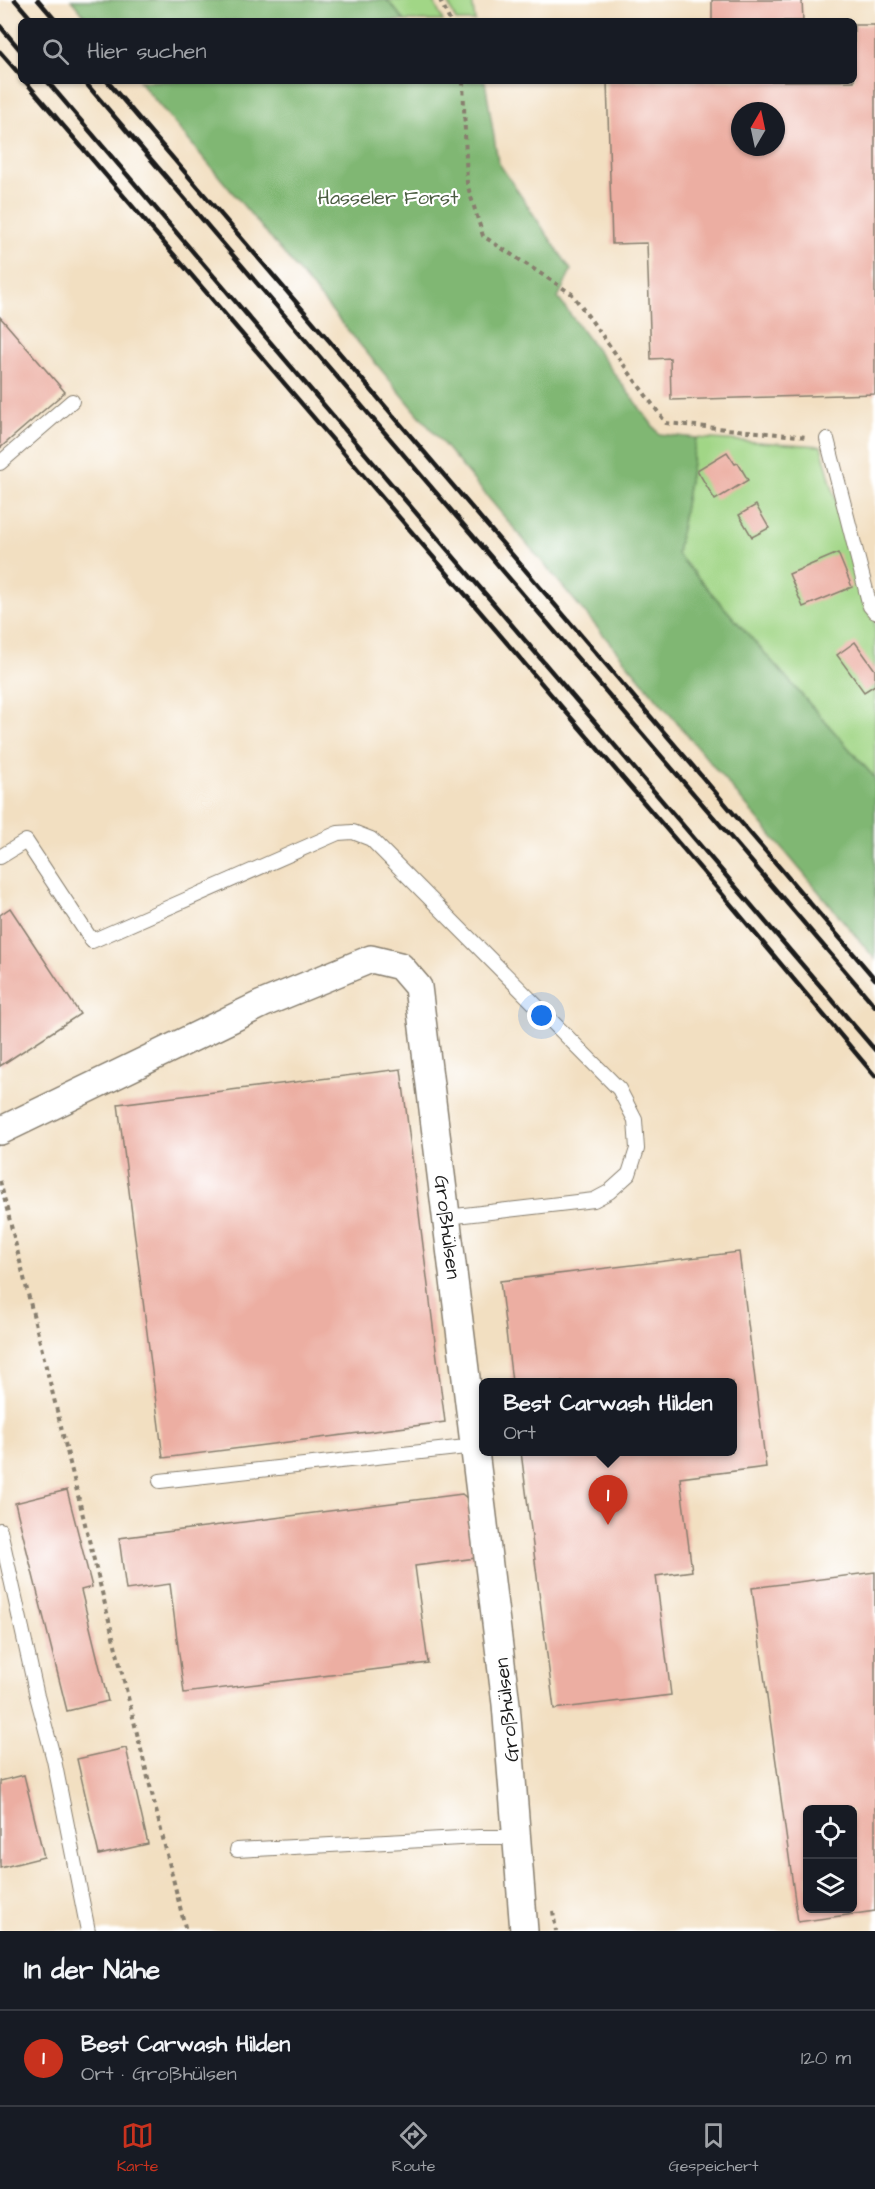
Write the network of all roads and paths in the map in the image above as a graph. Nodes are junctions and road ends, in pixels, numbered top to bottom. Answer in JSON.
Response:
{"nodes":[{"id":1,"x":440,"y":0,"type":"edge"},
{"id":2,"x":449,"y":18,"type":"edge"},
{"id":3,"x":463,"y":84,"type":"edge"},
{"id":4,"x":72,"y":401,"type":"dead end"},
{"id":5,"x":827,"y":439,"type":"joint"},
{"id":6,"x":0,"y":463,"type":"edge"},
{"id":7,"x":875,"y":612,"type":"edge"},
{"id":8,"x":0,"y":857,"type":"edge"},
{"id":9,"x":9,"y":1133,"type":"edge"},
{"id":10,"x":0,"y":1181,"type":"edge"},
{"id":11,"x":447,"y":1217,"type":"junction"},
{"id":12,"x":475,"y":1446,"type":"junction"},
{"id":13,"x":160,"y":1481,"type":"dead end"},
{"id":14,"x":0,"y":1530,"type":"edge"},
{"id":15,"x":517,"y":1837,"type":"junction"},
{"id":16,"x":237,"y":1850,"type":"dead end"},
{"id":17,"x":88,"y":1931,"type":"edge"},
{"id":18,"x":186,"y":1931,"type":"edge"},
{"id":19,"x":524,"y":1931,"type":"edge"}],
"edges":[{"from":1,"to":2,"type":"path"},
{"from":3,"to":5,"type":"path"},
{"from":4,"to":6,"type":"lane"},
{"from":5,"to":7,"type":"lane"},
{"from":8,"to":11,"type":"lane"},
{"from":9,"to":11,"type":"street","name":"Großhülsen"},
{"from":10,"to":18,"type":"path"},
{"from":11,"to":12,"type":"street","name":"Großhülsen"},
{"from":12,"to":13,"type":"lane"},
{"from":12,"to":15,"type":"street","name":"Großhülsen"},
{"from":14,"to":17,"type":"lane"},
{"from":15,"to":16,"type":"lane"},
{"from":15,"to":19,"type":"street","name":"Großhülsen"}]}
